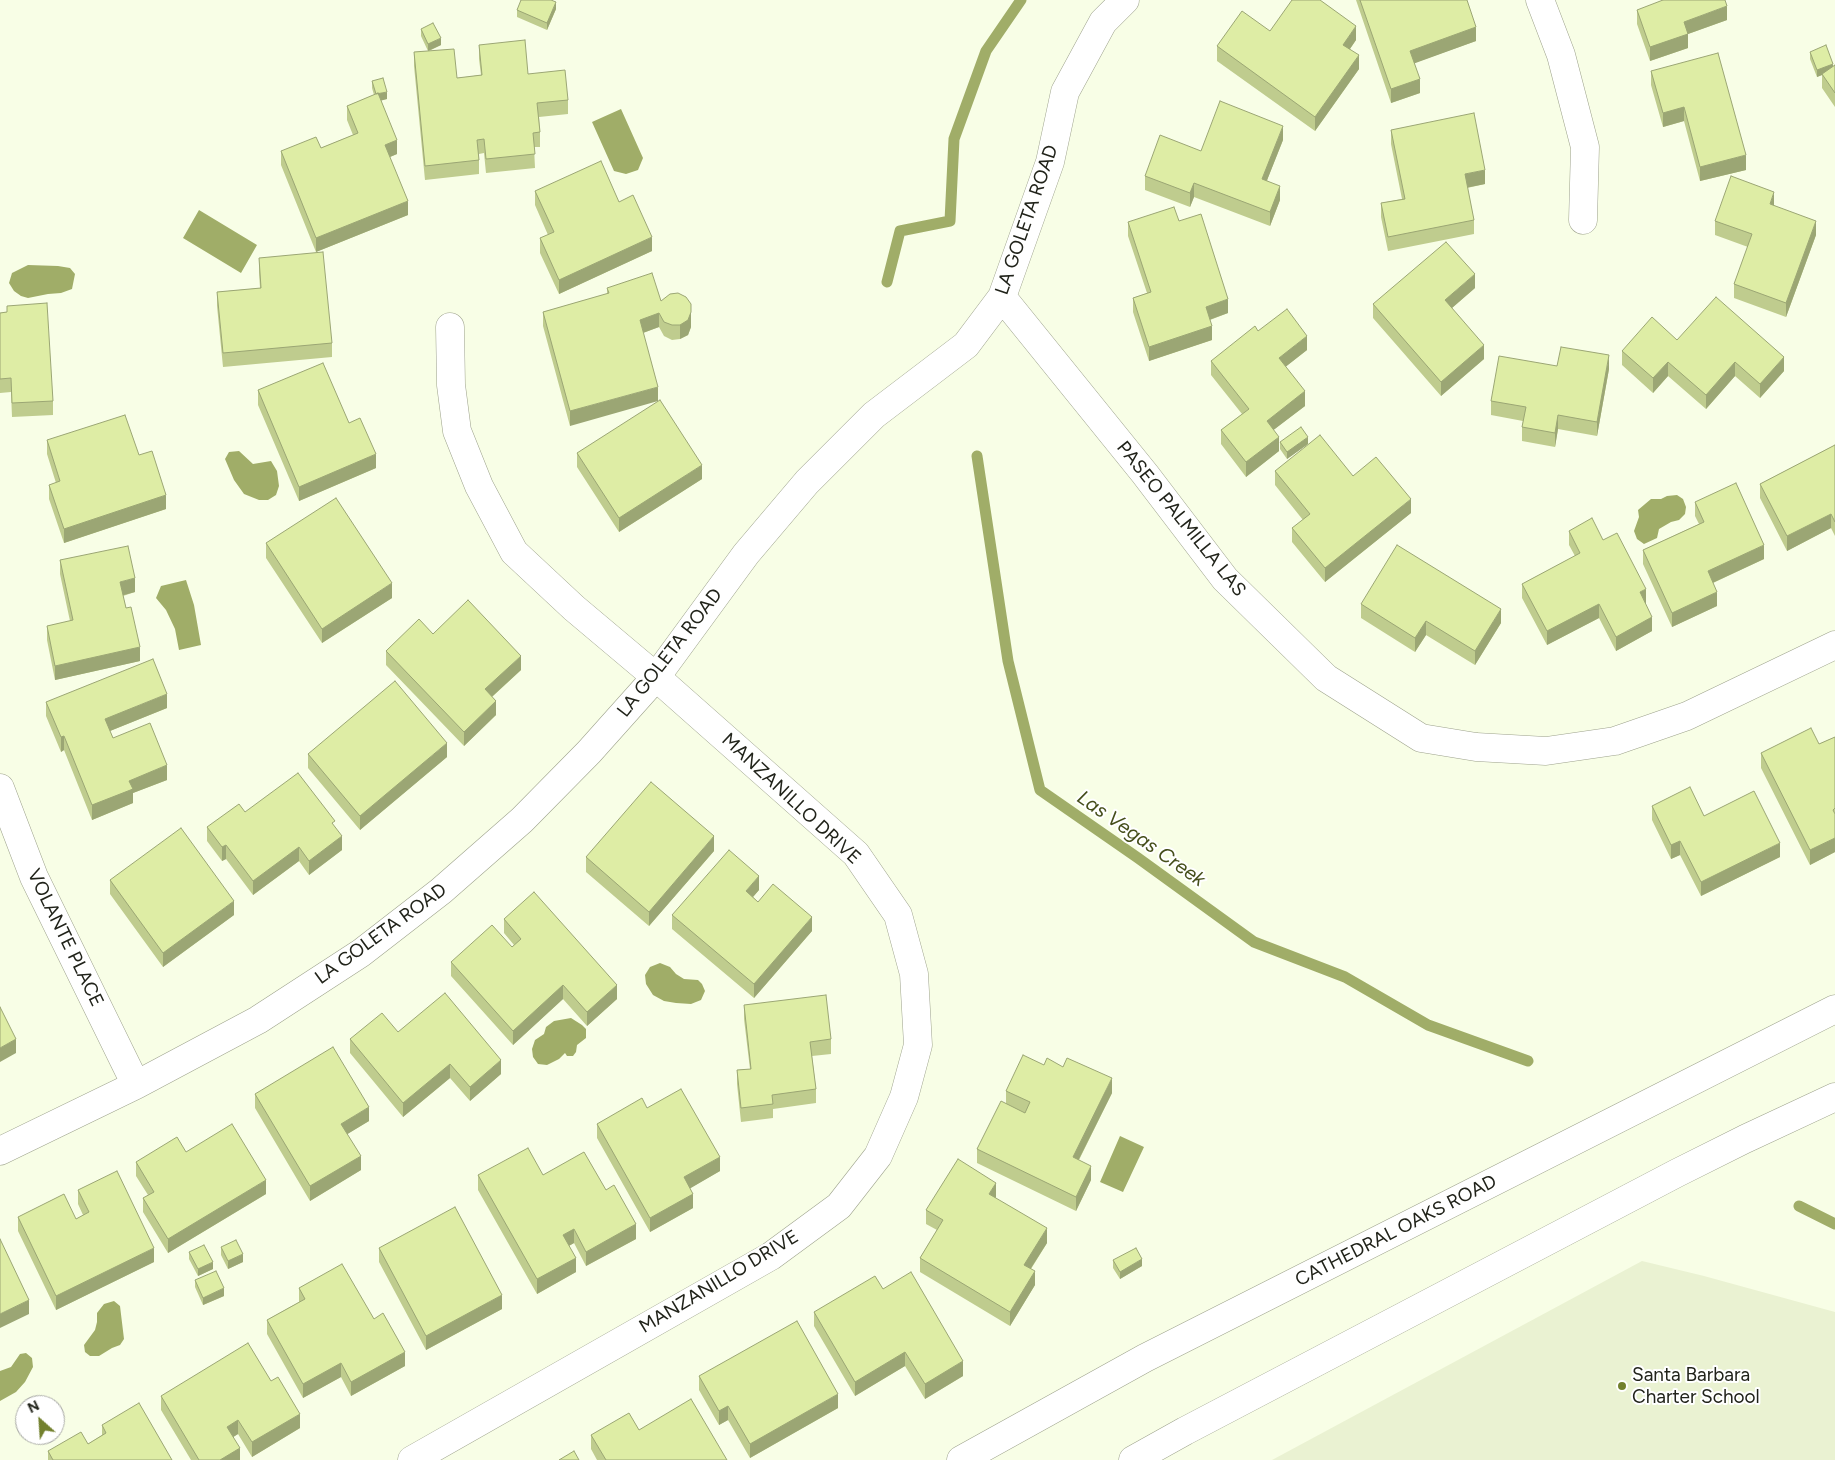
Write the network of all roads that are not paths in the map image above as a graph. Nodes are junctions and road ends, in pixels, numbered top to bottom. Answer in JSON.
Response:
{"nodes":[{"id":1,"x":1125,"y":0,"type":"edge"},
{"id":2,"x":1540,"y":0,"type":"edge"},
{"id":3,"x":1583,"y":220,"type":"dead end"},
{"id":4,"x":1002,"y":297,"type":"junction"},
{"id":5,"x":450,"y":327,"type":"dead end"},
{"id":6,"x":1835,"y":644,"type":"edge"},
{"id":7,"x":656,"y":676,"type":"junction"},
{"id":8,"x":0,"y":788,"type":"edge"},
{"id":9,"x":1835,"y":1009,"type":"edge"},
{"id":10,"x":136,"y":1085,"type":"junction"},
{"id":11,"x":1835,"y":1097,"type":"edge"},
{"id":12,"x":0,"y":1151,"type":"edge"},
{"id":13,"x":412,"y":1460,"type":"edge"},
{"id":14,"x":961,"y":1460,"type":"edge"},
{"id":15,"x":1132,"y":1460,"type":"edge"}],
"edges":[{"from":1,"to":4,"type":"street","name":"LA GOLETA ROAD"},
{"from":2,"to":3,"type":"street"},
{"from":4,"to":6,"type":"street","name":"PASEO PALMILLA LAS"},
{"from":4,"to":7,"type":"street","name":"LA GOLETA ROAD"},
{"from":5,"to":7,"type":"street","name":"MANZANILLO DRIVE"},
{"from":7,"to":10,"type":"street","name":"LA GOLETA ROAD"},
{"from":7,"to":13,"type":"street","name":"MANZANILLO DRIVE"},
{"from":8,"to":10,"type":"street","name":"VOLANTE PLACE"},
{"from":9,"to":14,"type":"street","name":"CATHEDRAL OAKS ROAD"},
{"from":10,"to":12,"type":"street","name":"LA GOLETA ROAD"},
{"from":11,"to":15,"type":"street"}]}
